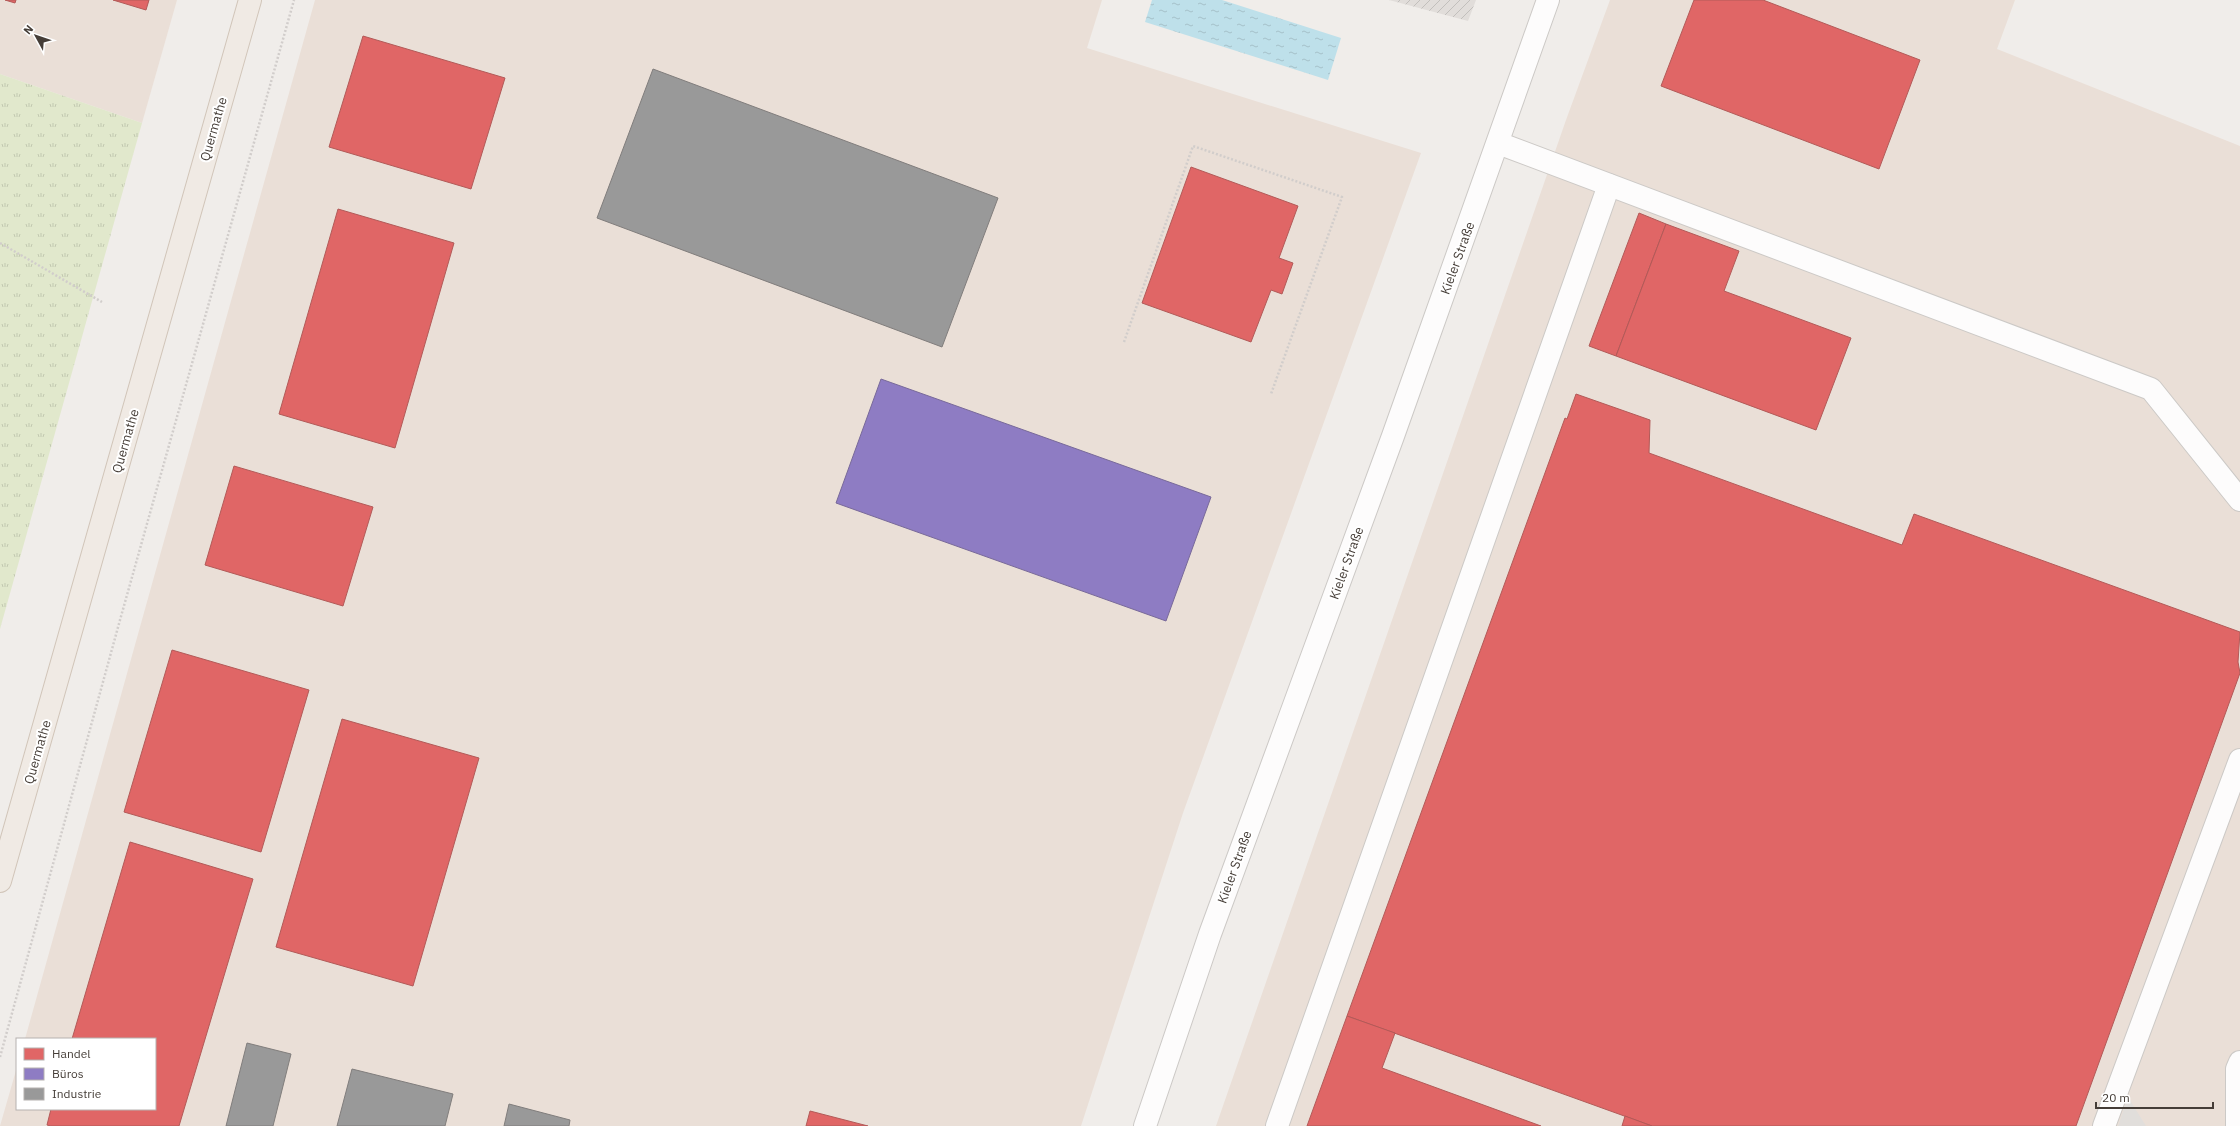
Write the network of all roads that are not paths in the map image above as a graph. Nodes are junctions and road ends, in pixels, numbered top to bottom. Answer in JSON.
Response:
{"nodes":[{"id":1,"x":250,"y":0,"type":"edge"},
{"id":2,"x":1548,"y":0,"type":"edge"},
{"id":3,"x":1498,"y":142,"type":"junction"},
{"id":4,"x":1609,"y":185,"type":"junction"},
{"id":5,"x":2240,"y":500,"type":"edge"},
{"id":6,"x":2240,"y":760,"type":"edge"},
{"id":7,"x":0,"y":882,"type":"edge"},
{"id":8,"x":2240,"y":1062,"type":"edge"},
{"id":9,"x":1145,"y":1126,"type":"edge"},
{"id":10,"x":1277,"y":1126,"type":"edge"},
{"id":11,"x":2104,"y":1126,"type":"edge"},
{"id":12,"x":2237,"y":1126,"type":"edge"}],
"edges":[{"from":1,"to":7,"type":"main road","name":"Quermathe"},
{"from":2,"to":3,"type":"street","name":"Kieler Straße"},
{"from":3,"to":4,"type":"street"},
{"from":3,"to":9,"type":"street","name":"Kieler Straße"},
{"from":4,"to":5,"type":"street"},
{"from":4,"to":10,"type":"street"},
{"from":6,"to":11,"type":"street"},
{"from":8,"to":12,"type":"street"}]}
